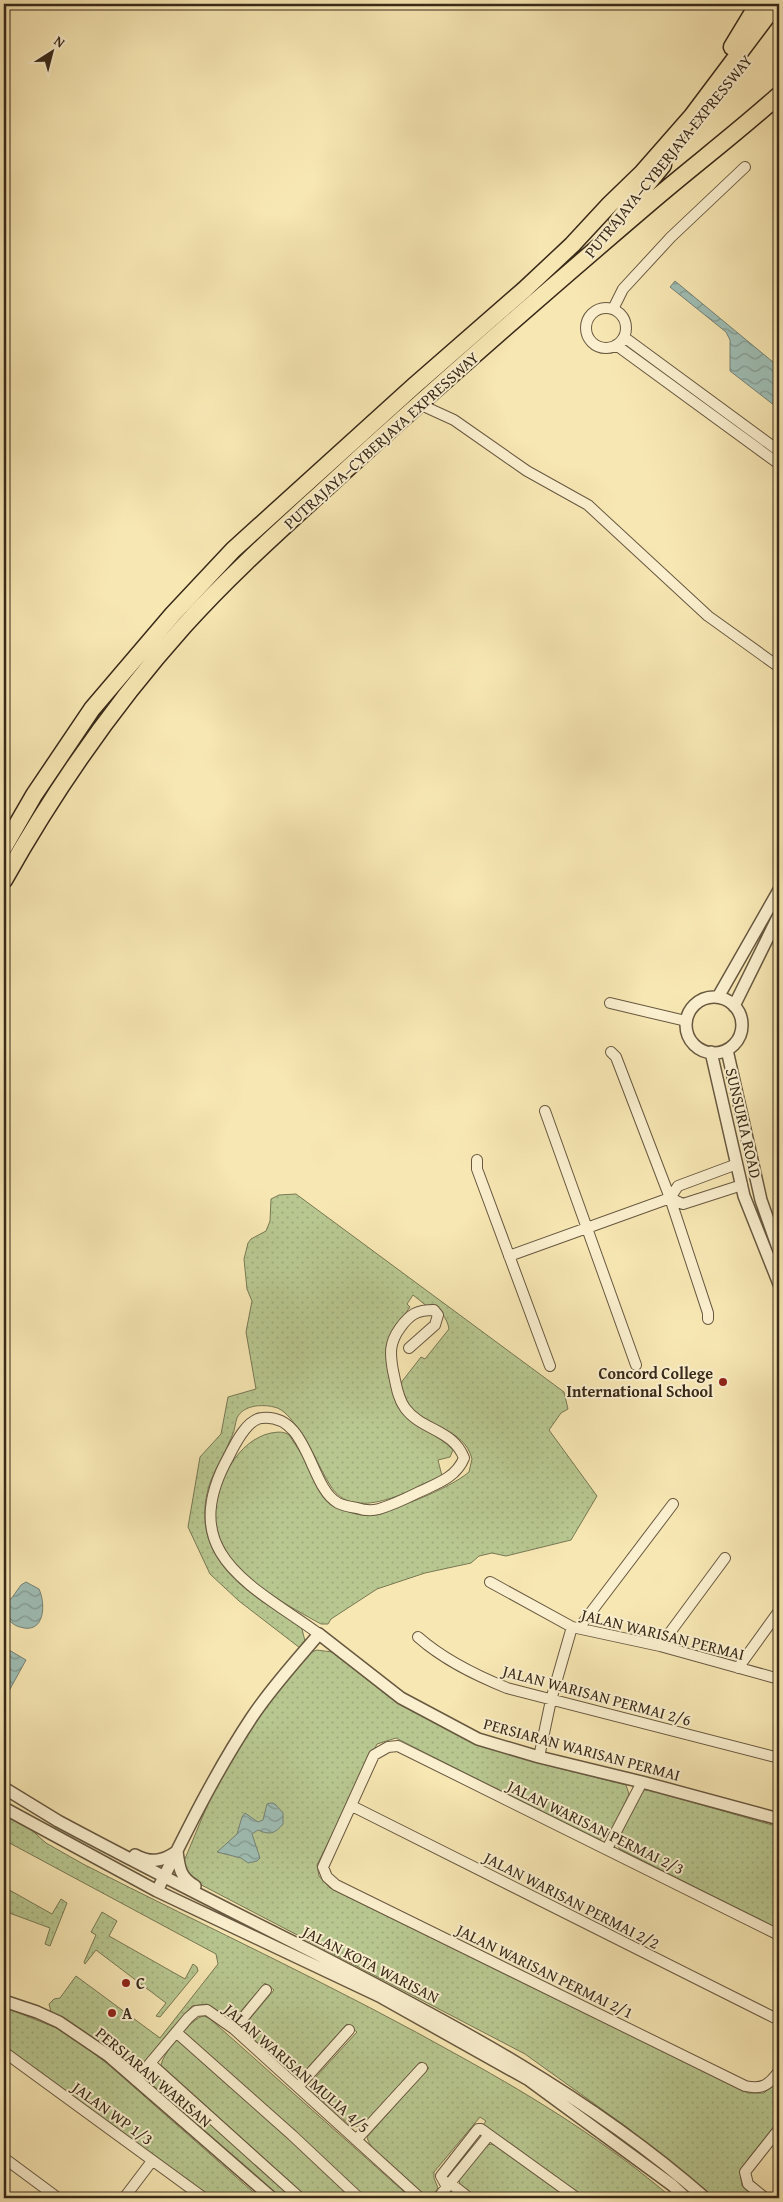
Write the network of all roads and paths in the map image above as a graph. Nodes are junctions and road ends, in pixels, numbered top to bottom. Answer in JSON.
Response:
{"nodes":[{"id":1,"x":758,"y":4,"type":"edge"},
{"id":2,"x":776,"y":4,"type":"edge"},
{"id":3,"x":779,"y":16,"type":"edge"},
{"id":4,"x":779,"y":95,"type":"edge"},
{"id":5,"x":692,"y":116,"type":"junction"},
{"id":6,"x":745,"y":167,"type":"dead end"},
{"id":7,"x":590,"y":254,"type":"junction"},
{"id":8,"x":613,"y":309,"type":"junction"},
{"id":9,"x":624,"y":337,"type":"junction"},
{"id":10,"x":616,"y":346,"type":"junction"},
{"id":11,"x":419,"y":404,"type":"junction"},
{"id":12,"x":779,"y":451,"type":"edge"},
{"id":13,"x":779,"y":464,"type":"edge"},
{"id":14,"x":779,"y":667,"type":"edge"},
{"id":15,"x":4,"y":848,"type":"edge"},
{"id":16,"x":4,"y":880,"type":"edge"},
{"id":17,"x":779,"y":890,"type":"edge"},
{"id":18,"x":779,"y":914,"type":"edge"},
{"id":19,"x":718,"y":997,"type":"junction"},
{"id":20,"x":610,"y":1003,"type":"dead end"},
{"id":21,"x":734,"y":1006,"type":"junction"},
{"id":22,"x":686,"y":1021,"type":"junction"},
{"id":23,"x":726,"y":1050,"type":"junction"},
{"id":24,"x":611,"y":1052,"type":"dead end"},
{"id":25,"x":711,"y":1052,"type":"junction"},
{"id":26,"x":545,"y":1111,"type":"dead end"},
{"id":27,"x":477,"y":1160,"type":"dead end"},
{"id":28,"x":737,"y":1164,"type":"junction"},
{"id":29,"x":742,"y":1185,"type":"junction"},
{"id":30,"x":670,"y":1198,"type":"junction"},
{"id":31,"x":587,"y":1228,"type":"junction"},
{"id":32,"x":779,"y":1251,"type":"edge"},
{"id":33,"x":509,"y":1256,"type":"junction"},
{"id":34,"x":779,"y":1284,"type":"edge"},
{"id":35,"x":708,"y":1319,"type":"dead end"},
{"id":36,"x":409,"y":1348,"type":"dead end"},
{"id":37,"x":636,"y":1365,"type":"dead end"},
{"id":38,"x":550,"y":1366,"type":"dead end"},
{"id":39,"x":673,"y":1504,"type":"dead end"},
{"id":40,"x":725,"y":1558,"type":"dead end"},
{"id":41,"x":490,"y":1582,"type":"dead end"},
{"id":42,"x":779,"y":1611,"type":"edge"},
{"id":43,"x":576,"y":1627,"type":"junction"},
{"id":44,"x":319,"y":1634,"type":"junction"},
{"id":45,"x":418,"y":1637,"type":"dead end"},
{"id":46,"x":660,"y":1646,"type":"junction"},
{"id":47,"x":738,"y":1668,"type":"junction"},
{"id":48,"x":779,"y":1679,"type":"edge"},
{"id":49,"x":551,"y":1700,"type":"junction"},
{"id":50,"x":539,"y":1757,"type":"junction"},
{"id":51,"x":779,"y":1758,"type":"edge"},
{"id":52,"x":642,"y":1782,"type":"junction"},
{"id":53,"x":4,"y":1788,"type":"edge"},
{"id":54,"x":352,"y":1806,"type":"junction"},
{"id":55,"x":4,"y":1808,"type":"edge"},
{"id":56,"x":779,"y":1819,"type":"edge"},
{"id":57,"x":58,"y":1821,"type":"junction"},
{"id":58,"x":607,"y":1849,"type":"junction"},
{"id":59,"x":177,"y":1851,"type":"junction"},
{"id":60,"x":164,"y":1877,"type":"junction"},
{"id":61,"x":157,"y":1891,"type":"junction"},
{"id":62,"x":230,"y":1911,"type":"junction"},
{"id":63,"x":779,"y":1935,"type":"edge"},
{"id":64,"x":266,"y":1990,"type":"dead end"},
{"id":65,"x":4,"y":2001,"type":"edge"},
{"id":66,"x":779,"y":2020,"type":"edge"},
{"id":67,"x":234,"y":2029,"type":"junction"},
{"id":68,"x":349,"y":2030,"type":"dead end"},
{"id":69,"x":176,"y":2032,"type":"junction"},
{"id":70,"x":4,"y":2052,"type":"edge"},
{"id":71,"x":151,"y":2064,"type":"junction"},
{"id":72,"x":422,"y":2068,"type":"dead end"},
{"id":73,"x":779,"y":2071,"type":"edge"},
{"id":74,"x":136,"y":2080,"type":"junction"},
{"id":75,"x":298,"y":2087,"type":"junction"},
{"id":76,"x":779,"y":2129,"type":"edge"},
{"id":77,"x":356,"y":2140,"type":"junction"},
{"id":78,"x":4,"y":2158,"type":"edge"},
{"id":79,"x":152,"y":2160,"type":"junction"},
{"id":80,"x":448,"y":2185,"type":"junction"},
{"id":81,"x":58,"y":2198,"type":"edge"},
{"id":82,"x":124,"y":2198,"type":"edge"},
{"id":83,"x":204,"y":2198,"type":"edge"},
{"id":84,"x":272,"y":2198,"type":"edge"},
{"id":85,"x":300,"y":2198,"type":"edge"},
{"id":86,"x":359,"y":2198,"type":"edge"},
{"id":87,"x":420,"y":2198,"type":"edge"},
{"id":88,"x":438,"y":2198,"type":"edge"},
{"id":89,"x":469,"y":2198,"type":"edge"},
{"id":90,"x":577,"y":2198,"type":"edge"},
{"id":91,"x":686,"y":2198,"type":"edge"},
{"id":92,"x":704,"y":2198,"type":"edge"},
{"id":93,"x":765,"y":2198,"type":"edge"}],
"edges":[{"from":1,"to":5,"type":"highway"},
{"from":2,"to":5,"type":"highway","name":"PUTRAJAYA–CYBERJAYA EXPRESSWAY"},
{"from":3,"to":7,"type":"highway","name":"PUTRAJAYA–CYBERJAYA EXPRESSWAY"},
{"from":4,"to":7,"type":"highway"},
{"from":5,"to":15,"type":"highway","name":"PUTRAJAYA–CYBERJAYA EXPRESSWAY"},
{"from":6,"to":8,"type":"street"},
{"from":7,"to":11,"type":"highway","name":"PUTRAJAYA–CYBERJAYA EXPRESSWAY"},
{"from":8,"to":9,"type":"street"},
{"from":8,"to":10,"type":"street"},
{"from":9,"to":10,"type":"street"},
{"from":9,"to":12,"type":"street"},
{"from":10,"to":13,"type":"street"},
{"from":11,"to":14,"type":"street"},
{"from":11,"to":16,"type":"highway","name":"PUTRAJAYA–CYBERJAYA EXPRESSWAY"},
{"from":17,"to":19,"type":"street"},
{"from":18,"to":21,"type":"street"},
{"from":19,"to":21,"type":"street"},
{"from":19,"to":22,"type":"street"},
{"from":20,"to":22,"type":"street"},
{"from":21,"to":23,"type":"street"},
{"from":22,"to":25,"type":"street"},
{"from":23,"to":25,"type":"street"},
{"from":23,"to":32,"type":"street","name":"SUNSURIA ROAD"},
{"from":24,"to":30,"type":"street"},
{"from":25,"to":28,"type":"street","name":"SUNSURIA ROAD"},
{"from":26,"to":31,"type":"street"},
{"from":27,"to":33,"type":"street"},
{"from":28,"to":29,"type":"street","name":"SUNSURIA ROAD"},
{"from":28,"to":30,"type":"street"},
{"from":29,"to":30,"type":"street"},
{"from":29,"to":34,"type":"street","name":"SUNSURIA ROAD"},
{"from":30,"to":31,"type":"street"},
{"from":30,"to":35,"type":"street"},
{"from":31,"to":33,"type":"street"},
{"from":31,"to":37,"type":"street"},
{"from":33,"to":38,"type":"street"},
{"from":36,"to":44,"type":"street"},
{"from":39,"to":43,"type":"street"},
{"from":40,"to":46,"type":"street"},
{"from":41,"to":43,"type":"street","name":"JALAN WARISAN PERMAI"},
{"from":42,"to":47,"type":"street"},
{"from":43,"to":46,"type":"street","name":"JALAN WARISAN PERMAI"},
{"from":43,"to":49,"type":"street"},
{"from":44,"to":50,"type":"street","name":"PERSIARAN WARISAN PERMAI"},
{"from":44,"to":59,"type":"street"},
{"from":45,"to":49,"type":"street","name":"JALAN WARISAN PERMAI 2/6"},
{"from":46,"to":47,"type":"street","name":"JALAN WARISAN PERMAI"},
{"from":47,"to":48,"type":"street","name":"JALAN WARISAN PERMAI"},
{"from":49,"to":50,"type":"street"},
{"from":49,"to":51,"type":"street","name":"JALAN WARISAN PERMAI 2/6"},
{"from":50,"to":52,"type":"street","name":"PERSIARAN WARISAN PERMAI"},
{"from":52,"to":56,"type":"street","name":"PERSIARAN WARISAN PERMAI"},
{"from":52,"to":58,"type":"street"},
{"from":53,"to":57,"type":"street","name":"JALAN KOTA WARISAN"},
{"from":54,"to":58,"type":"street","name":"JALAN WARISAN PERMAI 2/3"},
{"from":54,"to":66,"type":"street","name":"JALAN WARISAN PERMAI 2/2"},
{"from":54,"to":73,"type":"street","name":"JALAN WARISAN PERMAI 2/1"},
{"from":55,"to":61,"type":"street","name":"JALAN KOTA WARISAN"},
{"from":57,"to":59,"type":"street"},
{"from":57,"to":60,"type":"street","name":"JALAN KOTA WARISAN"},
{"from":58,"to":63,"type":"street","name":"JALAN WARISAN PERMAI 2/3"},
{"from":59,"to":60,"type":"street"},
{"from":59,"to":62,"type":"street"},
{"from":60,"to":61,"type":"street"},
{"from":60,"to":62,"type":"street","name":"JALAN KOTA WARISAN"},
{"from":61,"to":91,"type":"street","name":"JALAN KOTA WARISAN"},
{"from":62,"to":92,"type":"street","name":"JALAN KOTA WARISAN"},
{"from":64,"to":67,"type":"street"},
{"from":65,"to":74,"type":"street","name":"PERSIARAN WARISAN"},
{"from":67,"to":69,"type":"street","name":"JALAN WARISAN MULIA 4/5"},
{"from":67,"to":75,"type":"street","name":"JALAN WARISAN MULIA 4/5"},
{"from":68,"to":75,"type":"street"},
{"from":69,"to":71,"type":"street","name":"JALAN WARISAN MULIA 4/5"},
{"from":69,"to":86,"type":"street"},
{"from":70,"to":79,"type":"street","name":"JALAN WP 1/3"},
{"from":71,"to":74,"type":"street","name":"JALAN WARISAN MULIA 4/5"},
{"from":71,"to":85,"type":"street"},
{"from":72,"to":77,"type":"street"},
{"from":74,"to":84,"type":"street","name":"PERSIARAN WARISAN"},
{"from":75,"to":77,"type":"street","name":"JALAN WARISAN MULIA 4/5"},
{"from":76,"to":93,"type":"street"},
{"from":77,"to":87,"type":"street","name":"JALAN WARISAN MULIA 4/5"},
{"from":78,"to":81,"type":"street"},
{"from":79,"to":82,"type":"street"},
{"from":79,"to":83,"type":"street","name":"JALAN WP 1/3"},
{"from":80,"to":88,"type":"street"},
{"from":80,"to":89,"type":"street"},
{"from":80,"to":90,"type":"street"}]}
